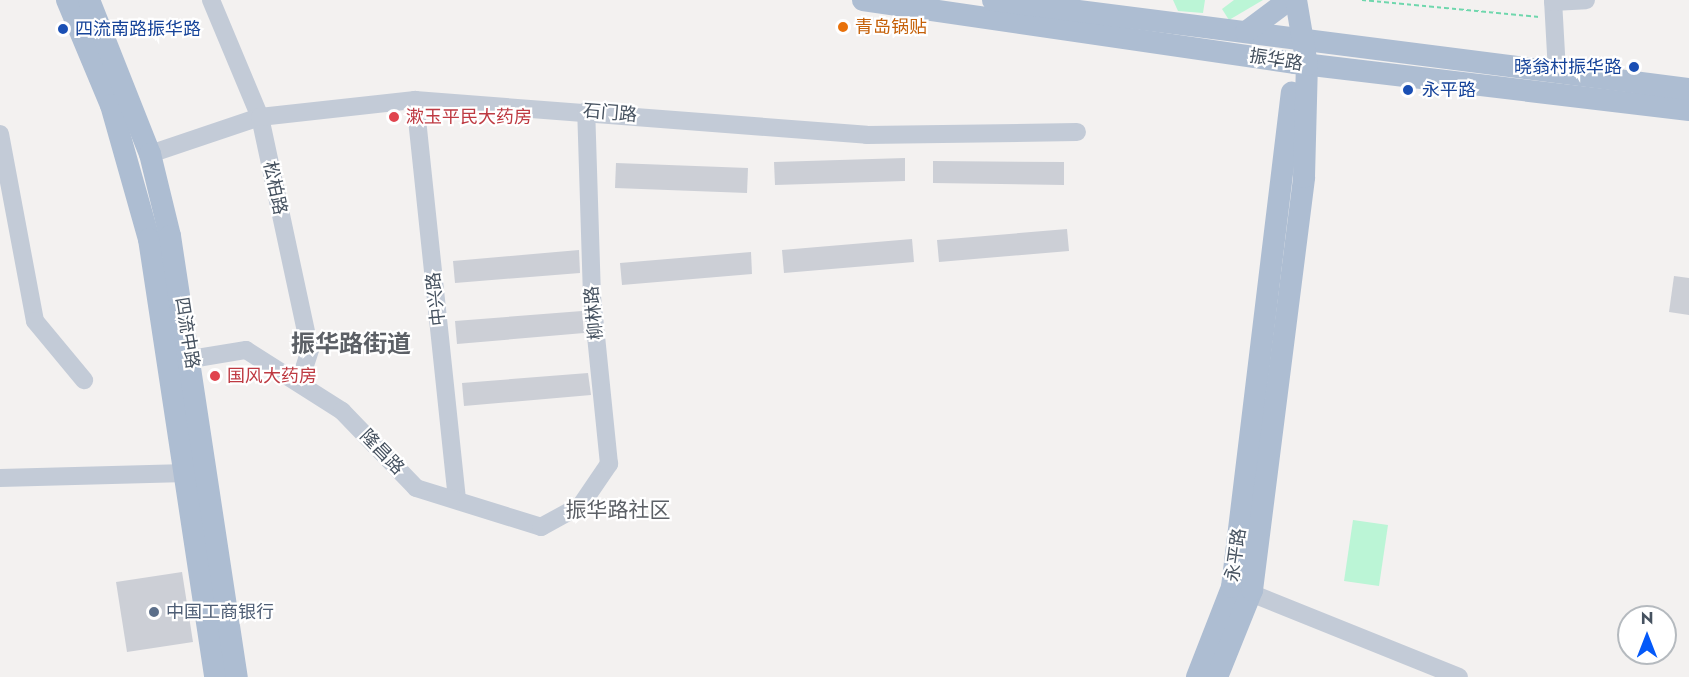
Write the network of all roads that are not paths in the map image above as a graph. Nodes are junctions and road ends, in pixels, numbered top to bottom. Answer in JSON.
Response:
{"nodes":[{"id":1,"x":67,"y":0,"type":"edge"},
{"id":2,"x":89,"y":0,"type":"edge"},
{"id":3,"x":211,"y":0,"type":"edge"},
{"id":4,"x":863,"y":0,"type":"edge"},
{"id":5,"x":993,"y":0,"type":"edge"},
{"id":6,"x":1289,"y":0,"type":"edge"},
{"id":7,"x":1296,"y":0,"type":"edge"},
{"id":8,"x":1586,"y":0,"type":"edge"},
{"id":9,"x":1553,"y":7,"type":"edge"},
{"id":10,"x":1246,"y":32,"type":"junction"},
{"id":11,"x":1303,"y":36,"type":"junction"},
{"id":12,"x":1301,"y":64,"type":"junction"},
{"id":13,"x":1557,"y":71,"type":"junction"},
{"id":14,"x":1689,"y":89,"type":"edge"},
{"id":15,"x":415,"y":100,"type":"junction"},
{"id":16,"x":1689,"y":110,"type":"edge"},
{"id":17,"x":586,"y":111,"type":"junction"},
{"id":18,"x":260,"y":117,"type":"junction"},
{"id":19,"x":1077,"y":132,"type":"dead end"},
{"id":20,"x":0,"y":134,"type":"edge"},
{"id":21,"x":150,"y":154,"type":"junction"},
{"id":22,"x":191,"y":359,"type":"junction"},
{"id":23,"x":84,"y":380,"type":"dead end"},
{"id":24,"x":300,"y":381,"type":"junction"},
{"id":25,"x":196,"y":473,"type":"junction"},
{"id":26,"x":0,"y":478,"type":"edge"},
{"id":27,"x":456,"y":498,"type":"junction"},
{"id":28,"x":581,"y":505,"type":"joint"},
{"id":29,"x":1242,"y":589,"type":"junction"},
{"id":30,"x":215,"y":677,"type":"edge"},
{"id":31,"x":237,"y":677,"type":"edge"},
{"id":32,"x":1197,"y":677,"type":"edge"},
{"id":33,"x":1217,"y":677,"type":"edge"},
{"id":34,"x":1459,"y":677,"type":"edge"}],
"edges":[{"from":1,"to":25,"type":"main road","name":"四流中路"},
{"from":2,"to":21,"type":"main road","name":"四流中路"},
{"from":3,"to":18,"type":"street","name":"松柏路"},
{"from":4,"to":12,"type":"main road","name":"振华路"},
{"from":5,"to":10,"type":"main road","name":"振华路"},
{"from":6,"to":10,"type":"main road"},
{"from":7,"to":11,"type":"main road","name":"永平路"},
{"from":8,"to":9,"type":"street"},
{"from":9,"to":13,"type":"street"},
{"from":10,"to":11,"type":"main road","name":"振华路"},
{"from":11,"to":12,"type":"main road","name":"永平路"},
{"from":11,"to":13,"type":"main road","name":"振华路"},
{"from":12,"to":16,"type":"main road","name":"振华路"},
{"from":12,"to":29,"type":"main road","name":"永平路"},
{"from":13,"to":14,"type":"main road","name":"振华路"},
{"from":15,"to":17,"type":"street","name":"石门路"},
{"from":15,"to":18,"type":"street","name":"石门路"},
{"from":15,"to":27,"type":"street","name":"中兴路"},
{"from":17,"to":19,"type":"street","name":"石门路"},
{"from":17,"to":28,"type":"street","name":"柳林路"},
{"from":18,"to":21,"type":"street","name":"石门路"},
{"from":18,"to":24,"type":"street","name":"松柏路"},
{"from":20,"to":23,"type":"street"},
{"from":21,"to":22,"type":"main road","name":"四流中路"},
{"from":22,"to":24,"type":"street","name":"隆昌路"},
{"from":22,"to":25,"type":"main road","name":"四流中路"},
{"from":24,"to":27,"type":"street","name":"隆昌路"},
{"from":25,"to":26,"type":"street"},
{"from":25,"to":30,"type":"main road","name":"四流中路"},
{"from":25,"to":31,"type":"main road","name":"四流中路"},
{"from":27,"to":28,"type":"street","name":"隆昌路"},
{"from":29,"to":32,"type":"main road","name":"永平路"},
{"from":29,"to":33,"type":"main road","name":"永平路"},
{"from":29,"to":34,"type":"street"}]}
